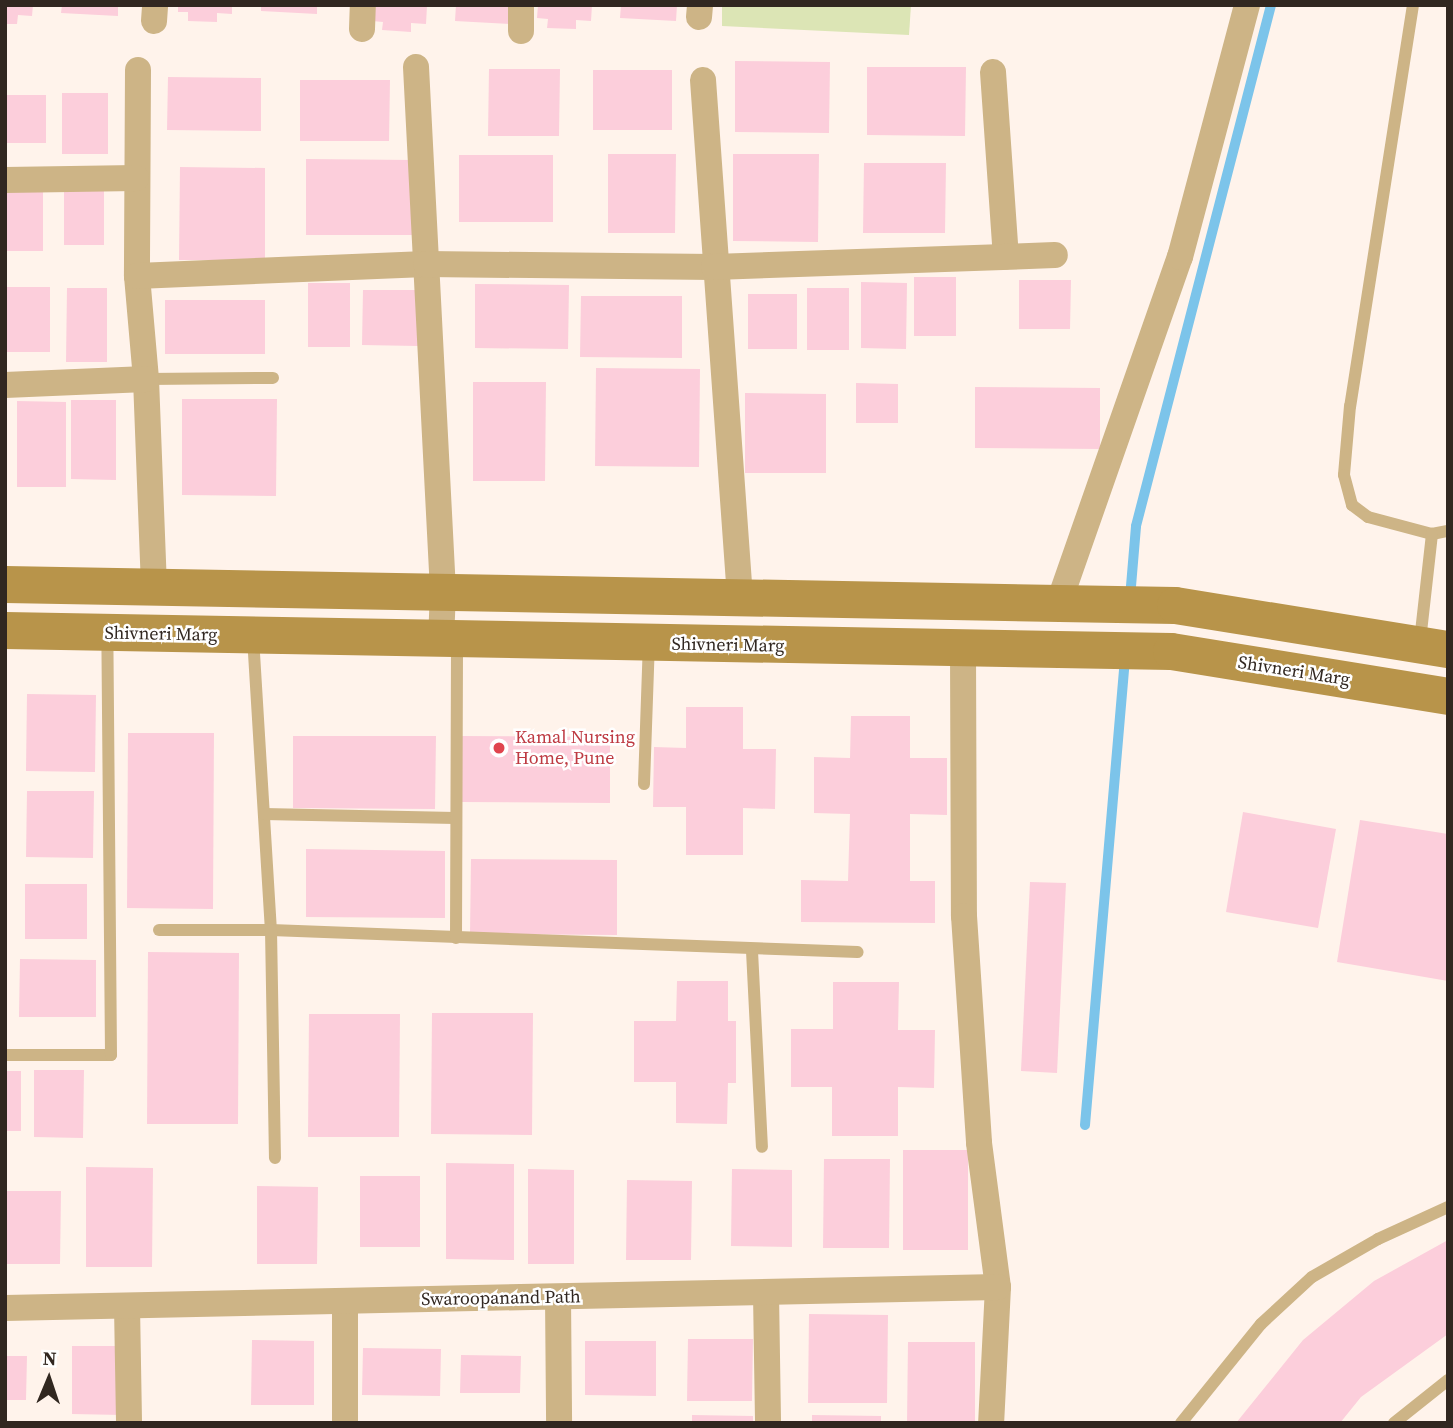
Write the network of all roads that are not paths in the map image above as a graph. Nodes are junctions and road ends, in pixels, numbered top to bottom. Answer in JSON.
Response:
{"nodes":[{"id":1,"x":1247,"y":5,"type":"edge"},
{"id":2,"x":1413,"y":5,"type":"edge"},
{"id":3,"x":416,"y":67,"type":"dead end"},
{"id":4,"x":138,"y":70,"type":"dead end"},
{"id":5,"x":993,"y":72,"type":"dead end"},
{"id":6,"x":703,"y":80,"type":"dead end"},
{"id":7,"x":136,"y":178,"type":"junction"},
{"id":8,"x":5,"y":180,"type":"edge"},
{"id":9,"x":1055,"y":256,"type":"dead end"},
{"id":10,"x":1006,"y":257,"type":"junction"},
{"id":11,"x":426,"y":264,"type":"junction"},
{"id":12,"x":714,"y":267,"type":"junction"},
{"id":13,"x":137,"y":276,"type":"junction"},
{"id":14,"x":146,"y":379,"type":"junction"},
{"id":15,"x":273,"y":379,"type":"dead end"},
{"id":16,"x":5,"y":385,"type":"edge"},
{"id":17,"x":1448,"y":531,"type":"edge"},
{"id":18,"x":1432,"y":534,"type":"junction"},
{"id":19,"x":5,"y":584,"type":"edge"},
{"id":20,"x":154,"y":586,"type":"junction"},
{"id":21,"x":443,"y":591,"type":"junction"},
{"id":22,"x":740,"y":597,"type":"junction"},
{"id":23,"x":1075,"y":602,"type":"junction"},
{"id":24,"x":5,"y":630,"type":"edge"},
{"id":25,"x":107,"y":633,"type":"junction"},
{"id":26,"x":253,"y":636,"type":"junction"},
{"id":27,"x":449,"y":640,"type":"junction"},
{"id":28,"x":649,"y":644,"type":"junction"},
{"id":29,"x":1434,"y":647,"type":"edge"},
{"id":30,"x":963,"y":650,"type":"junction"},
{"id":31,"x":1448,"y":696,"type":"edge"},
{"id":32,"x":644,"y":784,"type":"dead end"},
{"id":33,"x":264,"y":814,"type":"junction"},
{"id":34,"x":455,"y":818,"type":"junction"},
{"id":35,"x":159,"y":930,"type":"dead end"},
{"id":36,"x":271,"y":930,"type":"junction"},
{"id":37,"x":456,"y":938,"type":"junction"},
{"id":38,"x":752,"y":951,"type":"junction"},
{"id":39,"x":858,"y":952,"type":"dead end"},
{"id":40,"x":5,"y":1055,"type":"edge"},
{"id":41,"x":762,"y":1147,"type":"dead end"},
{"id":42,"x":275,"y":1158,"type":"dead end"},
{"id":43,"x":1448,"y":1207,"type":"edge"},
{"id":44,"x":998,"y":1287,"type":"junction"},
{"id":45,"x":766,"y":1293,"type":"junction"},
{"id":46,"x":558,"y":1297,"type":"junction"},
{"id":47,"x":345,"y":1301,"type":"junction"},
{"id":48,"x":127,"y":1306,"type":"junction"},
{"id":49,"x":5,"y":1308,"type":"edge"},
{"id":50,"x":1448,"y":1380,"type":"edge"},
{"id":51,"x":129,"y":1423,"type":"edge"},
{"id":52,"x":345,"y":1423,"type":"edge"},
{"id":53,"x":559,"y":1423,"type":"edge"},
{"id":54,"x":768,"y":1423,"type":"edge"},
{"id":55,"x":991,"y":1423,"type":"edge"},
{"id":56,"x":1181,"y":1423,"type":"edge"},
{"id":57,"x":1394,"y":1423,"type":"edge"}],
"edges":[{"from":1,"to":23,"type":"street"},
{"from":2,"to":18,"type":"lane"},
{"from":3,"to":11,"type":"street"},
{"from":4,"to":7,"type":"street"},
{"from":5,"to":10,"type":"street"},
{"from":6,"to":12,"type":"street"},
{"from":7,"to":8,"type":"street"},
{"from":7,"to":13,"type":"street"},
{"from":9,"to":10,"type":"street"},
{"from":10,"to":12,"type":"street"},
{"from":11,"to":12,"type":"street"},
{"from":11,"to":13,"type":"street"},
{"from":11,"to":21,"type":"street"},
{"from":12,"to":22,"type":"street"},
{"from":13,"to":14,"type":"street"},
{"from":14,"to":15,"type":"lane"},
{"from":14,"to":16,"type":"street"},
{"from":14,"to":20,"type":"street"},
{"from":17,"to":18,"type":"lane"},
{"from":18,"to":29,"type":"lane"},
{"from":19,"to":20,"type":"main road"},
{"from":20,"to":21,"type":"main road"},
{"from":21,"to":22,"type":"main road"},
{"from":21,"to":27,"type":"street"},
{"from":22,"to":23,"type":"main road"},
{"from":23,"to":29,"type":"main road"},
{"from":24,"to":25,"type":"main road","name":"Shivneri Marg"},
{"from":25,"to":26,"type":"main road","name":"Shivneri Marg"},
{"from":25,"to":40,"type":"lane"},
{"from":26,"to":27,"type":"main road","name":"Shivneri Marg"},
{"from":26,"to":33,"type":"lane"},
{"from":27,"to":28,"type":"main road","name":"Shivneri Marg"},
{"from":27,"to":34,"type":"lane"},
{"from":28,"to":30,"type":"main road","name":"Shivneri Marg"},
{"from":28,"to":32,"type":"lane"},
{"from":30,"to":31,"type":"main road","name":"Shivneri Marg"},
{"from":30,"to":44,"type":"street"},
{"from":33,"to":34,"type":"lane"},
{"from":33,"to":36,"type":"lane"},
{"from":34,"to":37,"type":"lane"},
{"from":35,"to":36,"type":"lane"},
{"from":36,"to":37,"type":"lane"},
{"from":36,"to":42,"type":"lane"},
{"from":37,"to":38,"type":"lane"},
{"from":38,"to":39,"type":"lane"},
{"from":38,"to":41,"type":"lane"},
{"from":43,"to":56,"type":"lane"},
{"from":44,"to":45,"type":"street","name":"Swaroopanand Path"},
{"from":44,"to":55,"type":"street"},
{"from":45,"to":46,"type":"street","name":"Swaroopanand Path"},
{"from":45,"to":54,"type":"street"},
{"from":46,"to":47,"type":"street","name":"Swaroopanand Path"},
{"from":46,"to":53,"type":"street"},
{"from":47,"to":48,"type":"street","name":"Swaroopanand Path"},
{"from":47,"to":52,"type":"street"},
{"from":48,"to":49,"type":"street","name":"Swaroopanand Path"},
{"from":48,"to":51,"type":"street"},
{"from":50,"to":57,"type":"lane"}]}
